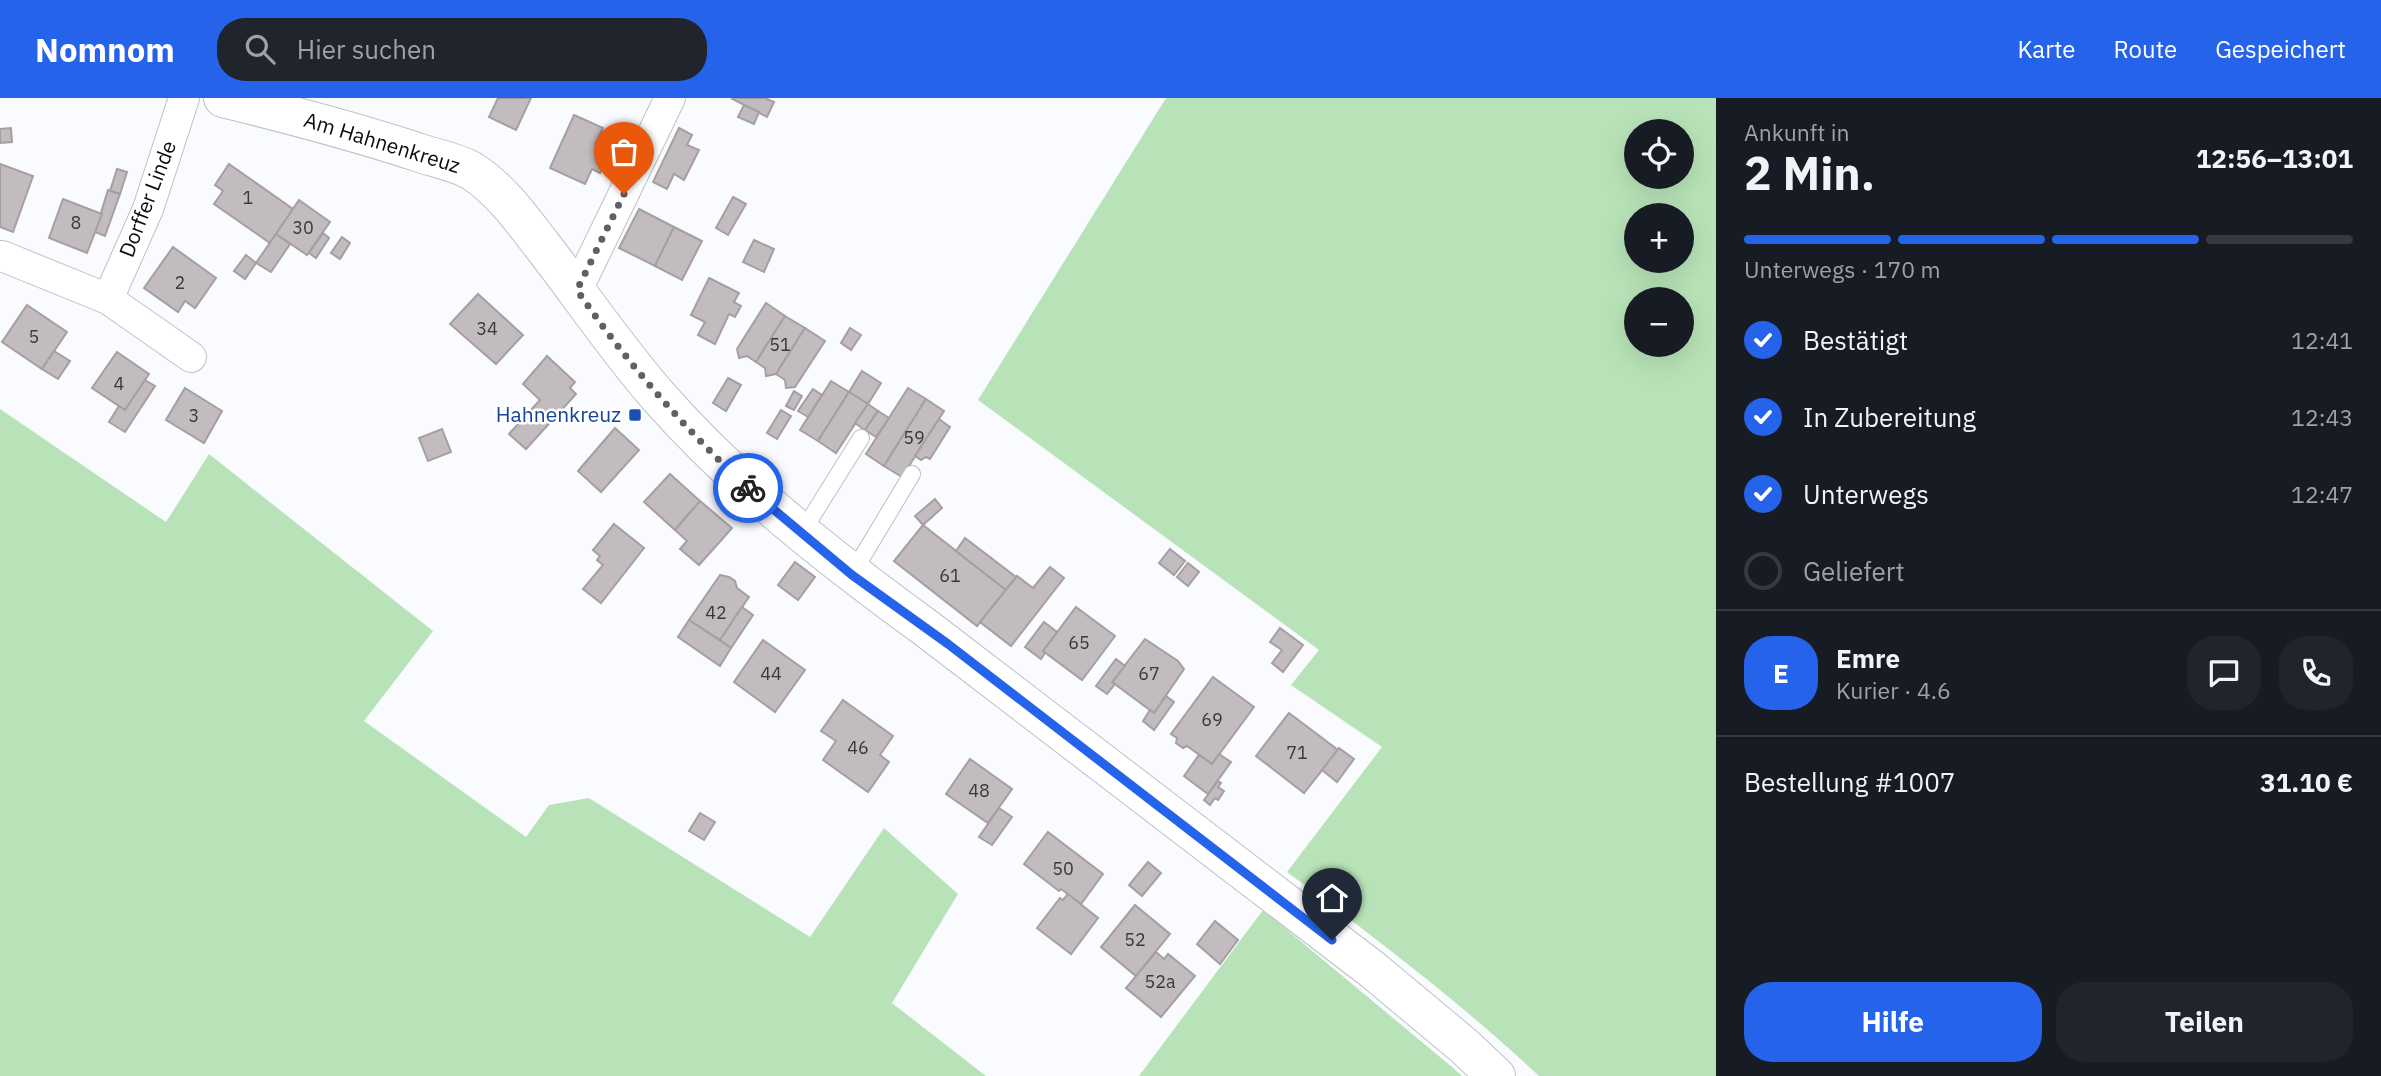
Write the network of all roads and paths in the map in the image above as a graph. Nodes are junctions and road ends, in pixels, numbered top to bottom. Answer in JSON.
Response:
{"nodes":[{"id":1,"x":184,"y":98,"type":"edge"},
{"id":2,"x":223,"y":98,"type":"edge"},
{"id":3,"x":670,"y":98,"type":"edge"},
{"id":4,"x":2,"y":256,"type":"dead end"},
{"id":5,"x":577,"y":290,"type":"junction"},
{"id":6,"x":108,"y":299,"type":"junction"},
{"id":7,"x":191,"y":357,"type":"dead end"},
{"id":8,"x":861,"y":438,"type":"dead end"},
{"id":9,"x":912,"y":474,"type":"dead end"},
{"id":10,"x":801,"y":534,"type":"junction"},
{"id":11,"x":852,"y":575,"type":"junction"},
{"id":12,"x":1496,"y":1076,"type":"edge"}],
"edges":[{"from":1,"to":6,"type":"street","name":"Dorffer Linde"},
{"from":2,"to":5,"type":"street","name":"Am Hahnenkreuz"},
{"from":3,"to":5,"type":"street"},
{"from":4,"to":6,"type":"street"},
{"from":5,"to":10,"type":"street","name":"Am Hahnenkreuz"},
{"from":6,"to":7,"type":"street"},
{"from":8,"to":10,"type":"lane"},
{"from":9,"to":11,"type":"lane"},
{"from":10,"to":11,"type":"street","name":"Am Hahnenkreuz"},
{"from":11,"to":12,"type":"street","name":"Am Hahnenkreuz"}]}
